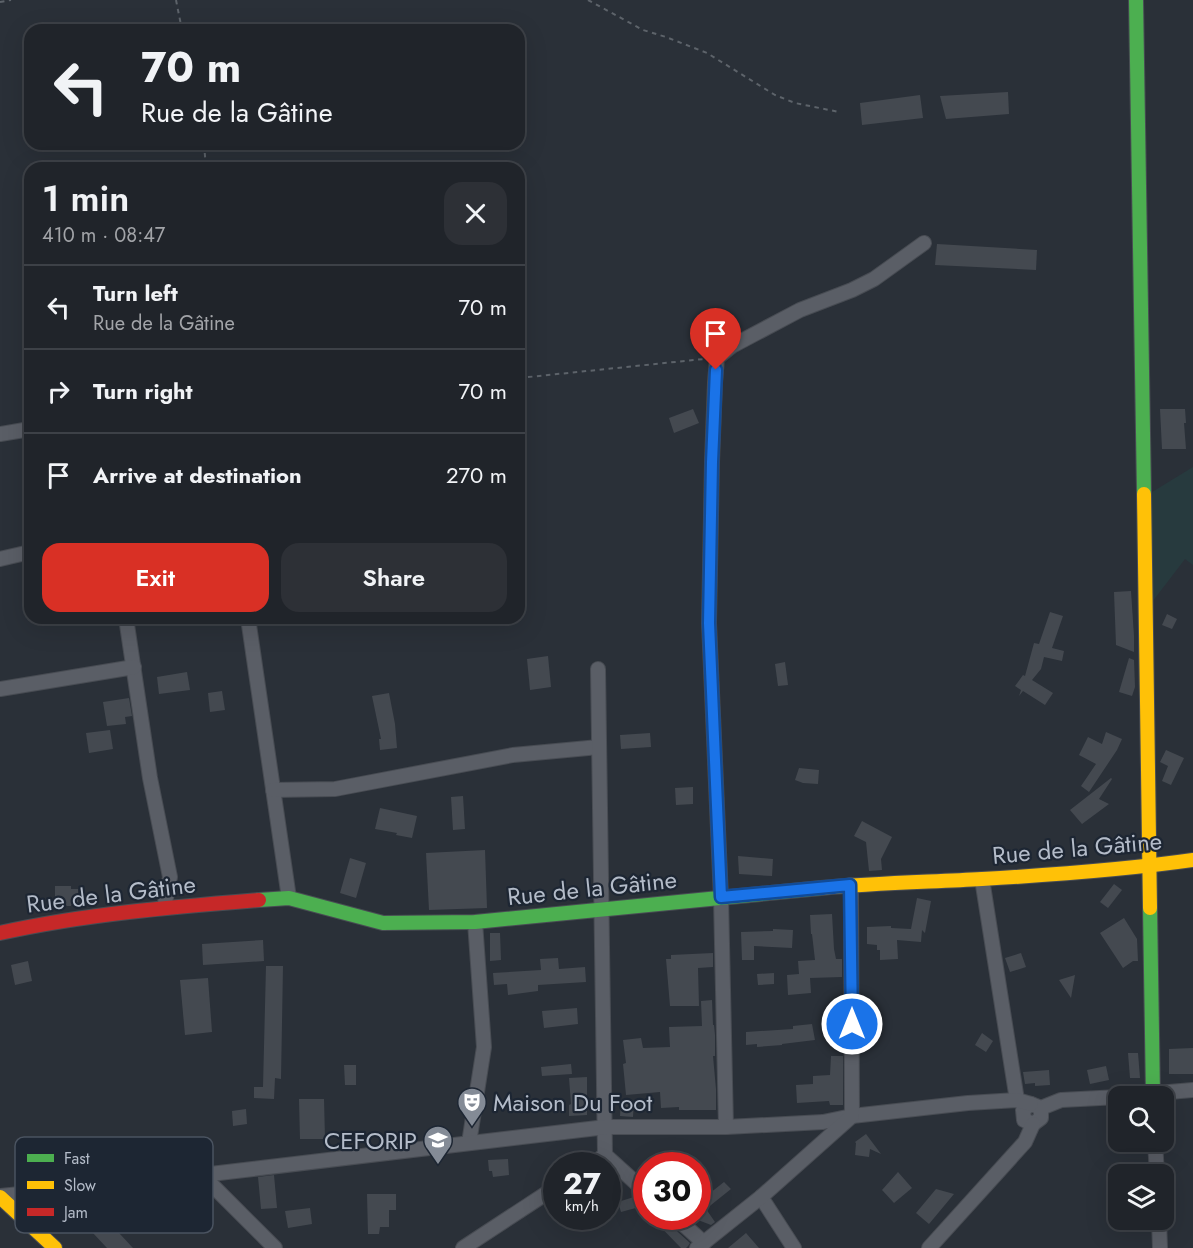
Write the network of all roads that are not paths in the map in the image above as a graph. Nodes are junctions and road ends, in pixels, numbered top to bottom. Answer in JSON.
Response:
{"nodes":[{"id":1,"x":1136,"y":0,"type":"edge"},
{"id":2,"x":924,"y":243,"type":"dead end"},
{"id":3,"x":24,"y":430,"type":"edge"},
{"id":4,"x":0,"y":434,"type":"edge"},
{"id":5,"x":24,"y":553,"type":"edge"},
{"id":6,"x":0,"y":559,"type":"edge"},
{"id":7,"x":127,"y":624,"type":"edge"},
{"id":8,"x":249,"y":624,"type":"edge"},
{"id":9,"x":134,"y":667,"type":"junction"},
{"id":10,"x":598,"y":669,"type":"dead end"},
{"id":11,"x":0,"y":689,"type":"edge"},
{"id":12,"x":599,"y":747,"type":"junction"},
{"id":13,"x":273,"y":790,"type":"junction"},
{"id":14,"x":1193,"y":860,"type":"edge"},
{"id":15,"x":1150,"y":866,"type":"junction"},
{"id":16,"x":982,"y":879,"type":"junction"},
{"id":17,"x":850,"y":885,"type":"junction"},
{"id":18,"x":721,"y":897,"type":"junction"},
{"id":19,"x":289,"y":898,"type":"junction"},
{"id":20,"x":164,"y":908,"type":"junction"},
{"id":21,"x":602,"y":909,"type":"junction"},
{"id":22,"x":475,"y":922,"type":"junction"},
{"id":23,"x":0,"y":933,"type":"edge"},
{"id":24,"x":1153,"y":1086,"type":"edge"},
{"id":25,"x":1193,"y":1090,"type":"edge"},
{"id":26,"x":1174,"y":1093,"type":"edge"},
{"id":27,"x":1108,"y":1098,"type":"edge"},
{"id":28,"x":1017,"y":1100,"type":"junction"},
{"id":29,"x":1036,"y":1106,"type":"junction"},
{"id":30,"x":852,"y":1116,"type":"junction"},
{"id":31,"x":606,"y":1127,"type":"junction"},
{"id":32,"x":726,"y":1127,"type":"junction"},
{"id":33,"x":469,"y":1143,"type":"junction"},
{"id":34,"x":605,"y":1152,"type":"edge"},
{"id":35,"x":621,"y":1169,"type":"edge"},
{"id":36,"x":213,"y":1174,"type":"edge"},
{"id":37,"x":633,"y":1180,"type":"edge"},
{"id":38,"x":213,"y":1186,"type":"edge"},
{"id":39,"x":15,"y":1195,"type":"edge"},
{"id":40,"x":543,"y":1196,"type":"edge"},
{"id":41,"x":0,"y":1197,"type":"edge"},
{"id":42,"x":761,"y":1197,"type":"junction"},
{"id":43,"x":15,"y":1211,"type":"edge"},
{"id":44,"x":687,"y":1230,"type":"edge"},
{"id":45,"x":1159,"y":1230,"type":"edge"},
{"id":46,"x":39,"y":1233,"type":"edge"},
{"id":47,"x":701,"y":1245,"type":"edge"},
{"id":48,"x":55,"y":1248,"type":"edge"},
{"id":49,"x":275,"y":1248,"type":"edge"},
{"id":50,"x":463,"y":1248,"type":"edge"},
{"id":51,"x":794,"y":1248,"type":"edge"},
{"id":52,"x":928,"y":1248,"type":"edge"},
{"id":53,"x":1160,"y":1248,"type":"edge"}],
"edges":[{"from":1,"to":15,"type":"main road"},
{"from":2,"to":18,"type":"street"},
{"from":3,"to":4,"type":"street"},
{"from":5,"to":6,"type":"street"},
{"from":7,"to":9,"type":"street"},
{"from":8,"to":13,"type":"street"},
{"from":9,"to":11,"type":"street"},
{"from":9,"to":20,"type":"street"},
{"from":10,"to":12,"type":"street"},
{"from":12,"to":13,"type":"street"},
{"from":12,"to":21,"type":"street"},
{"from":13,"to":19,"type":"street"},
{"from":14,"to":15,"type":"main road","name":"Rue de la Gâtine"},
{"from":15,"to":16,"type":"main road","name":"Rue de la Gâtine"},
{"from":15,"to":24,"type":"main road"},
{"from":16,"to":17,"type":"main road","name":"Rue de la Gâtine"},
{"from":16,"to":28,"type":"street"},
{"from":17,"to":18,"type":"main road","name":"Rue de la Gâtine"},
{"from":17,"to":30,"type":"street"},
{"from":18,"to":21,"type":"main road","name":"Rue de la Gâtine"},
{"from":18,"to":32,"type":"street"},
{"from":19,"to":20,"type":"main road","name":"Rue de la Gâtine"},
{"from":19,"to":22,"type":"main road","name":"Rue de la Gâtine"},
{"from":20,"to":23,"type":"main road","name":"Rue de la Gâtine"},
{"from":21,"to":22,"type":"main road","name":"Rue de la Gâtine"},
{"from":21,"to":31,"type":"street"},
{"from":22,"to":33,"type":"street"},
{"from":25,"to":26,"type":"street"},
{"from":27,"to":29,"type":"street"},
{"from":28,"to":29,"type":"street"},
{"from":28,"to":30,"type":"street"},
{"from":29,"to":52,"type":"street"},
{"from":30,"to":32,"type":"street"},
{"from":30,"to":42,"type":"street"},
{"from":31,"to":32,"type":"street"},
{"from":31,"to":33,"type":"street"},
{"from":31,"to":34,"type":"street"},
{"from":33,"to":36,"type":"street"},
{"from":35,"to":37,"type":"street"},
{"from":38,"to":49,"type":"street"},
{"from":39,"to":41,"type":"street"},
{"from":40,"to":50,"type":"street"},
{"from":41,"to":43,"type":"main road"},
{"from":42,"to":47,"type":"street"},
{"from":42,"to":51,"type":"street"},
{"from":44,"to":47,"type":"street"},
{"from":45,"to":53,"type":"street"},
{"from":46,"to":48,"type":"main road"}]}
